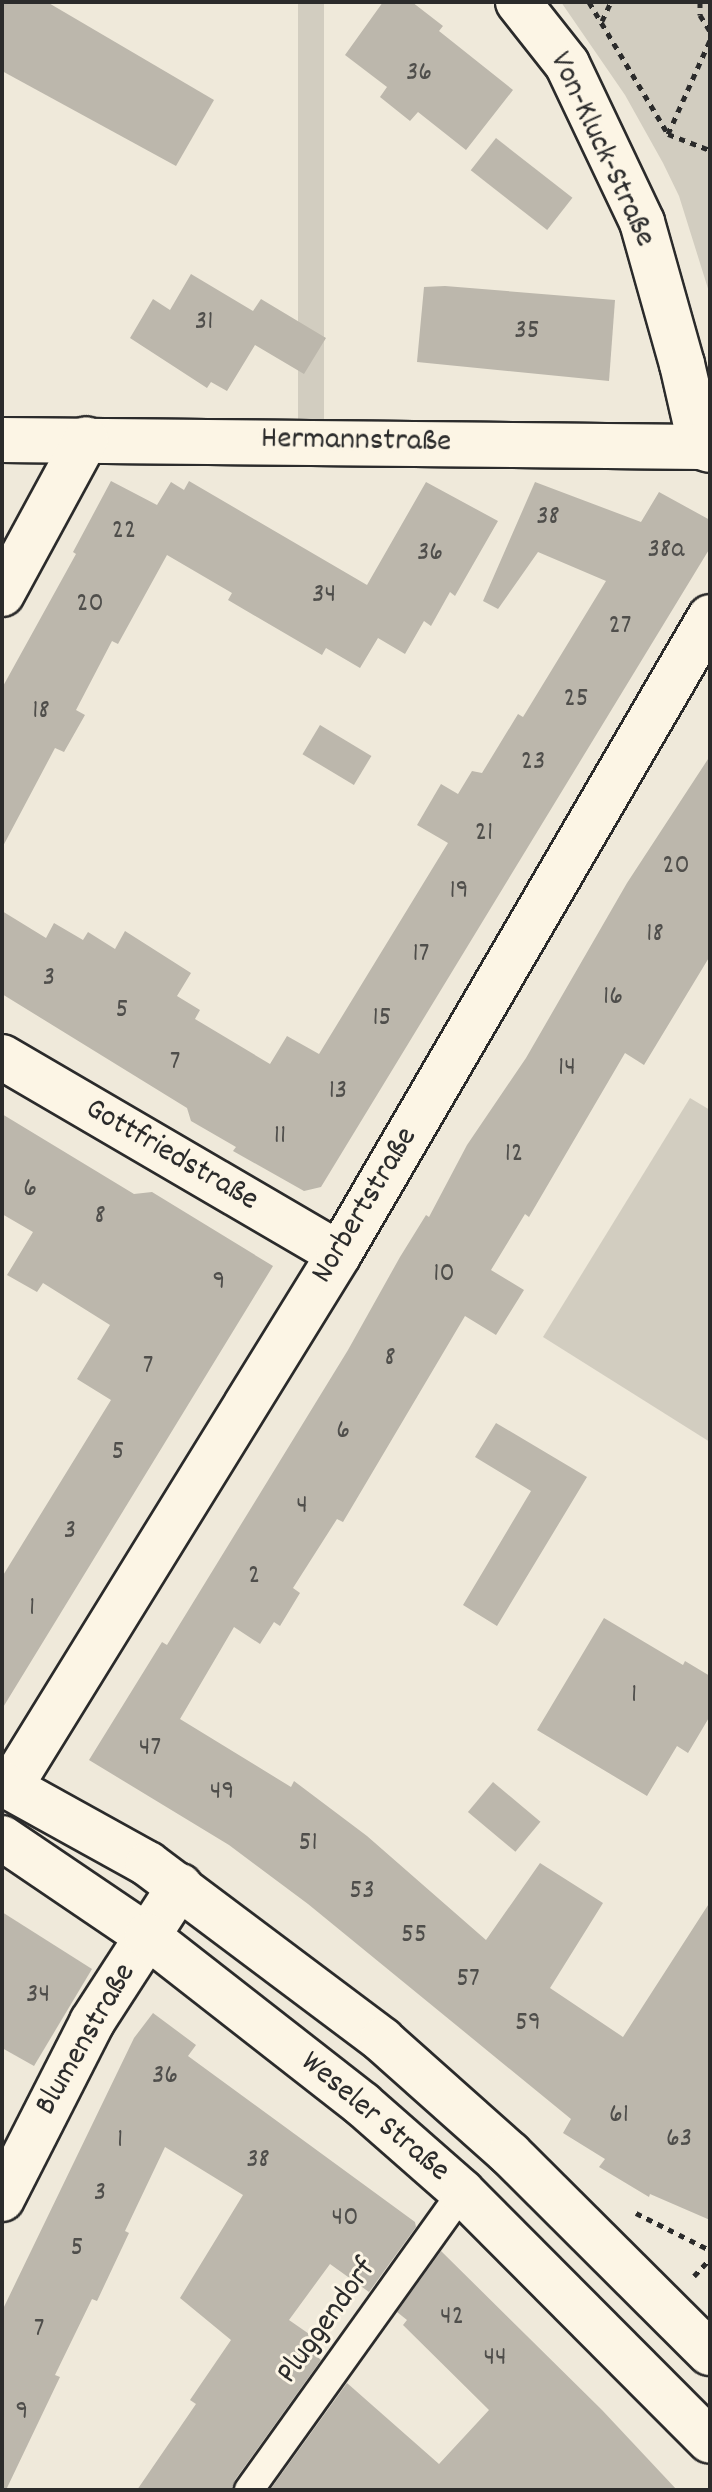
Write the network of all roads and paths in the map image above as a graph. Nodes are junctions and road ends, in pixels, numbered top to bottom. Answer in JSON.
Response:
{"nodes":[{"id":1,"x":518,"y":2,"type":"edge"},
{"id":2,"x":589,"y":2,"type":"edge"},
{"id":3,"x":611,"y":2,"type":"edge"},
{"id":4,"x":700,"y":2,"type":"edge"},
{"id":5,"x":601,"y":22,"type":"junction"},
{"id":6,"x":710,"y":31,"type":"edge"},
{"id":7,"x":710,"y":40,"type":"edge"},
{"id":8,"x":668,"y":134,"type":"junction"},
{"id":9,"x":710,"y":150,"type":"edge"},
{"id":10,"x":86,"y":439,"type":"junction"},
{"id":11,"x":2,"y":440,"type":"edge"},
{"id":12,"x":705,"y":448,"type":"edge"},
{"id":13,"x":2,"y":594,"type":"edge"},
{"id":14,"x":710,"y":617,"type":"edge"},
{"id":15,"x":2,"y":1057,"type":"edge"},
{"id":16,"x":339,"y":1254,"type":"junction"},
{"id":17,"x":6,"y":1785,"type":"edge"},
{"id":18,"x":2,"y":1838,"type":"edge"},
{"id":19,"x":180,"y":1886,"type":"junction"},
{"id":20,"x":147,"y":1936,"type":"junction"},
{"id":21,"x":462,"y":2192,"type":"junction"},
{"id":22,"x":2,"y":2199,"type":"edge"},
{"id":23,"x":710,"y":2353,"type":"edge"},
{"id":24,"x":709,"y":2437,"type":"edge"},
{"id":25,"x":249,"y":2490,"type":"edge"}],
"edges":[{"from":1,"to":12,"type":"street","name":"Von-Kluck-Straße"},
{"from":2,"to":5,"type":"path"},
{"from":3,"to":5,"type":"path"},
{"from":4,"to":6,"type":"path"},
{"from":5,"to":8,"type":"path"},
{"from":7,"to":8,"type":"path"},
{"from":8,"to":9,"type":"path"},
{"from":10,"to":11,"type":"street","name":"Hermannstraße"},
{"from":10,"to":12,"type":"street","name":"Hermannstraße"},
{"from":10,"to":13,"type":"street"},
{"from":14,"to":16,"type":"street","name":"Norbertstraße"},
{"from":15,"to":16,"type":"street","name":"Gottfriedstraße"},
{"from":16,"to":17,"type":"street","name":"Norbertstraße"},
{"from":17,"to":19,"type":"street","name":"Weseler Straße"},
{"from":18,"to":20,"type":"street","name":"Weseler Straße"},
{"from":19,"to":20,"type":"street","name":"Blumenstraße"},
{"from":19,"to":23,"type":"street","name":"Weseler Straße"},
{"from":20,"to":21,"type":"street","name":"Weseler Straße"},
{"from":20,"to":22,"type":"street","name":"Blumenstraße"},
{"from":21,"to":24,"type":"street","name":"Weseler Straße"},
{"from":21,"to":25,"type":"lane","name":"Pluggendorf"}]}
